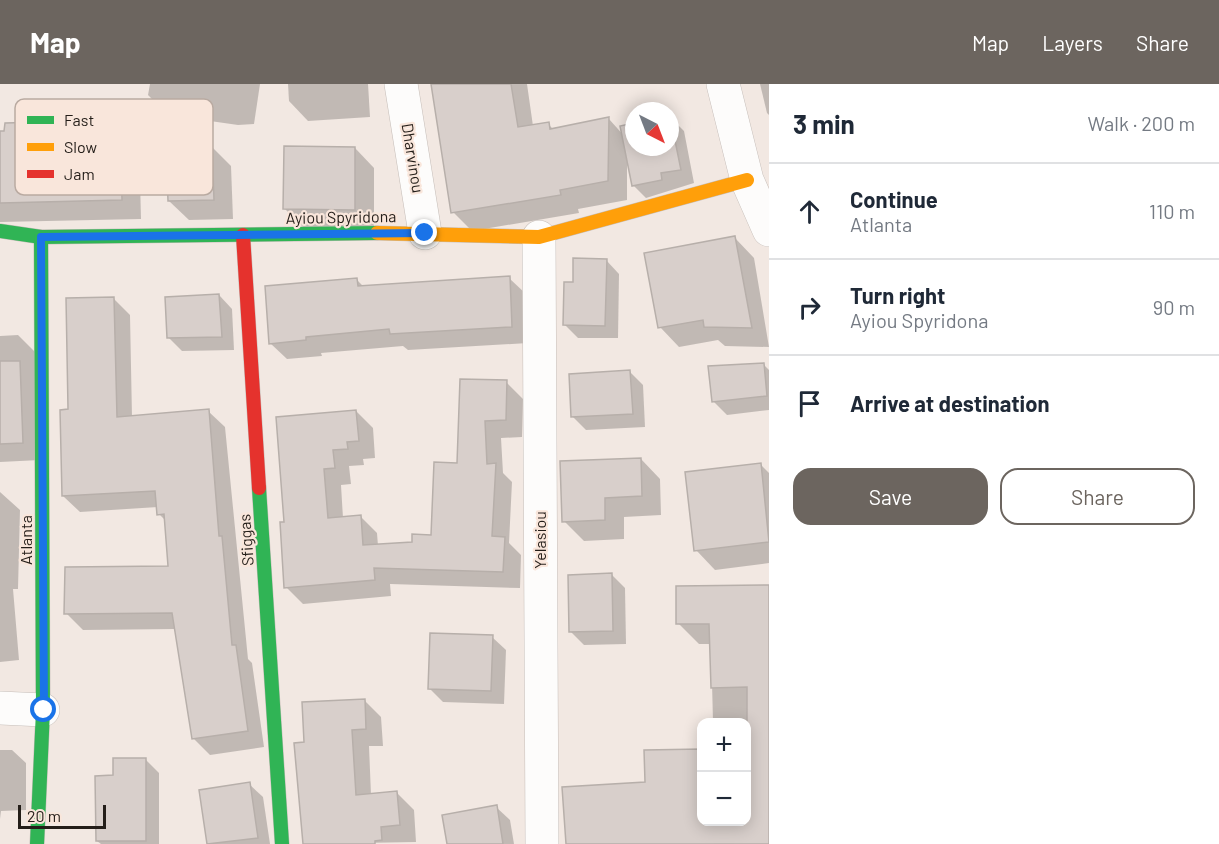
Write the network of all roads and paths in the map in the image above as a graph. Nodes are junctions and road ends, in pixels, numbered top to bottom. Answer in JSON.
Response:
{"nodes":[{"id":1,"x":401,"y":84,"type":"edge"},
{"id":2,"x":723,"y":84,"type":"edge"},
{"id":3,"x":747,"y":180,"type":"junction"},
{"id":4,"x":769,"y":230,"type":"edge"},
{"id":5,"x":425,"y":233,"type":"junction"},
{"id":6,"x":3,"y":234,"type":"edge"},
{"id":7,"x":243,"y":235,"type":"junction"},
{"id":8,"x":41,"y":237,"type":"junction"},
{"id":9,"x":539,"y":237,"type":"junction"},
{"id":10,"x":0,"y":708,"type":"edge"},
{"id":11,"x":44,"y":710,"type":"junction"},
{"id":12,"x":37,"y":844,"type":"edge"},
{"id":13,"x":282,"y":844,"type":"edge"},
{"id":14,"x":542,"y":844,"type":"edge"}],
"edges":[{"from":1,"to":5,"type":"street","name":"Dharvinou"},
{"from":2,"to":3,"type":"street"},
{"from":3,"to":4,"type":"street"},
{"from":3,"to":9,"type":"street","name":"Ayiou Spyridona"},
{"from":5,"to":7,"type":"street","name":"Ayiou Spyridona"},
{"from":5,"to":9,"type":"street","name":"Ayiou Spyridona"},
{"from":6,"to":8,"type":"street","name":"Ayiou Spyridona"},
{"from":7,"to":8,"type":"street","name":"Ayiou Spyridona"},
{"from":7,"to":13,"type":"street","name":"Sfiggas"},
{"from":8,"to":11,"type":"street","name":"Atlanta"},
{"from":9,"to":14,"type":"street","name":"Yelasiou"},
{"from":10,"to":11,"type":"street"},
{"from":11,"to":12,"type":"street","name":"Atlanta"}]}
